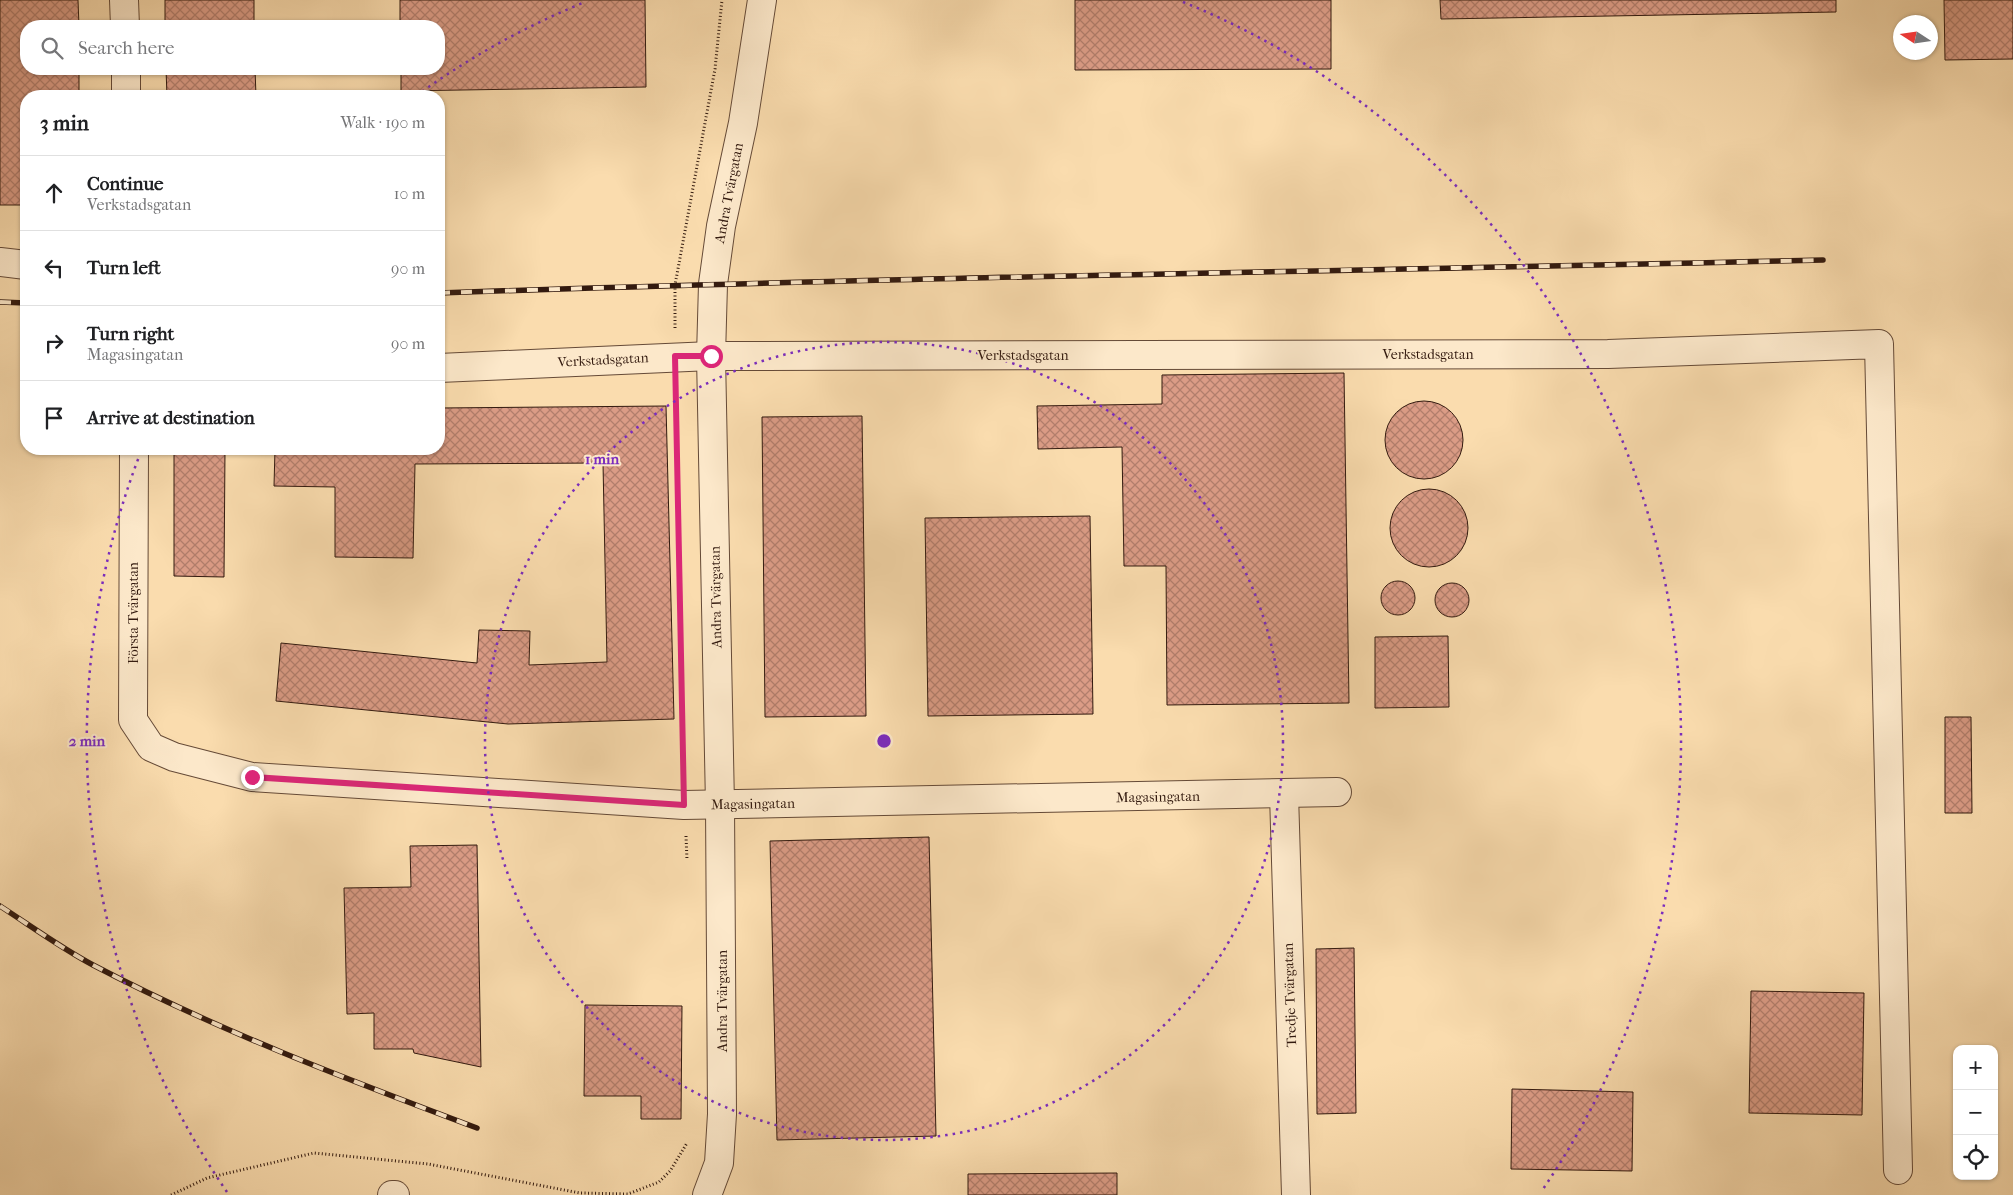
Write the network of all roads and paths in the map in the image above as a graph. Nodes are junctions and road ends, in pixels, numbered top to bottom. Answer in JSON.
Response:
{"nodes":[{"id":1,"x":124,"y":0,"type":"edge"},
{"id":2,"x":722,"y":0,"type":"edge"},
{"id":3,"x":762,"y":0,"type":"edge"},
{"id":4,"x":125,"y":20,"type":"edge"},
{"id":5,"x":126,"y":75,"type":"edge"},
{"id":6,"x":126,"y":90,"type":"edge"},
{"id":7,"x":0,"y":262,"type":"edge"},
{"id":8,"x":20,"y":264,"type":"edge"},
{"id":9,"x":675,"y":356,"type":"junction"},
{"id":10,"x":711,"y":356,"type":"junction"},
{"id":11,"x":445,"y":368,"type":"edge"},
{"id":12,"x":134,"y":455,"type":"edge"},
{"id":13,"x":174,"y":757,"type":"joint"},
{"id":14,"x":1336,"y":792,"type":"dead end"},
{"id":15,"x":1284,"y":794,"type":"junction"},
{"id":16,"x":684,"y":805,"type":"junction"},
{"id":17,"x":720,"y":805,"type":"junction"},
{"id":18,"x":687,"y":864,"type":"dead end"},
{"id":19,"x":688,"y":1136,"type":"dead end"},
{"id":20,"x":1898,"y":1170,"type":"dead end"},
{"id":21,"x":171,"y":1195,"type":"edge"},
{"id":22,"x":707,"y":1195,"type":"edge"},
{"id":23,"x":1296,"y":1195,"type":"edge"}],
"edges":[{"from":1,"to":4,"type":"street"},
{"from":2,"to":9,"type":"path"},
{"from":3,"to":10,"type":"street","name":"Andra Tvärgatan"},
{"from":5,"to":6,"type":"street"},
{"from":7,"to":8,"type":"street"},
{"from":9,"to":10,"type":"street","name":"Verkstadsgatan"},
{"from":9,"to":11,"type":"street","name":"Verkstadsgatan"},
{"from":9,"to":16,"type":"path"},
{"from":10,"to":17,"type":"street","name":"Andra Tvärgatan"},
{"from":10,"to":20,"type":"street","name":"Verkstadsgatan"},
{"from":12,"to":13,"type":"street","name":"Första Tvärgatan"},
{"from":13,"to":16,"type":"street","name":"Magasingatan"},
{"from":14,"to":15,"type":"street","name":"Magasingatan"},
{"from":15,"to":17,"type":"street","name":"Magasingatan"},
{"from":15,"to":23,"type":"street","name":"Tredje Tvärgatan"},
{"from":16,"to":17,"type":"street","name":"Magasingatan"},
{"from":16,"to":18,"type":"path"},
{"from":17,"to":22,"type":"street","name":"Andra Tvärgatan"},
{"from":19,"to":21,"type":"path"}]}
